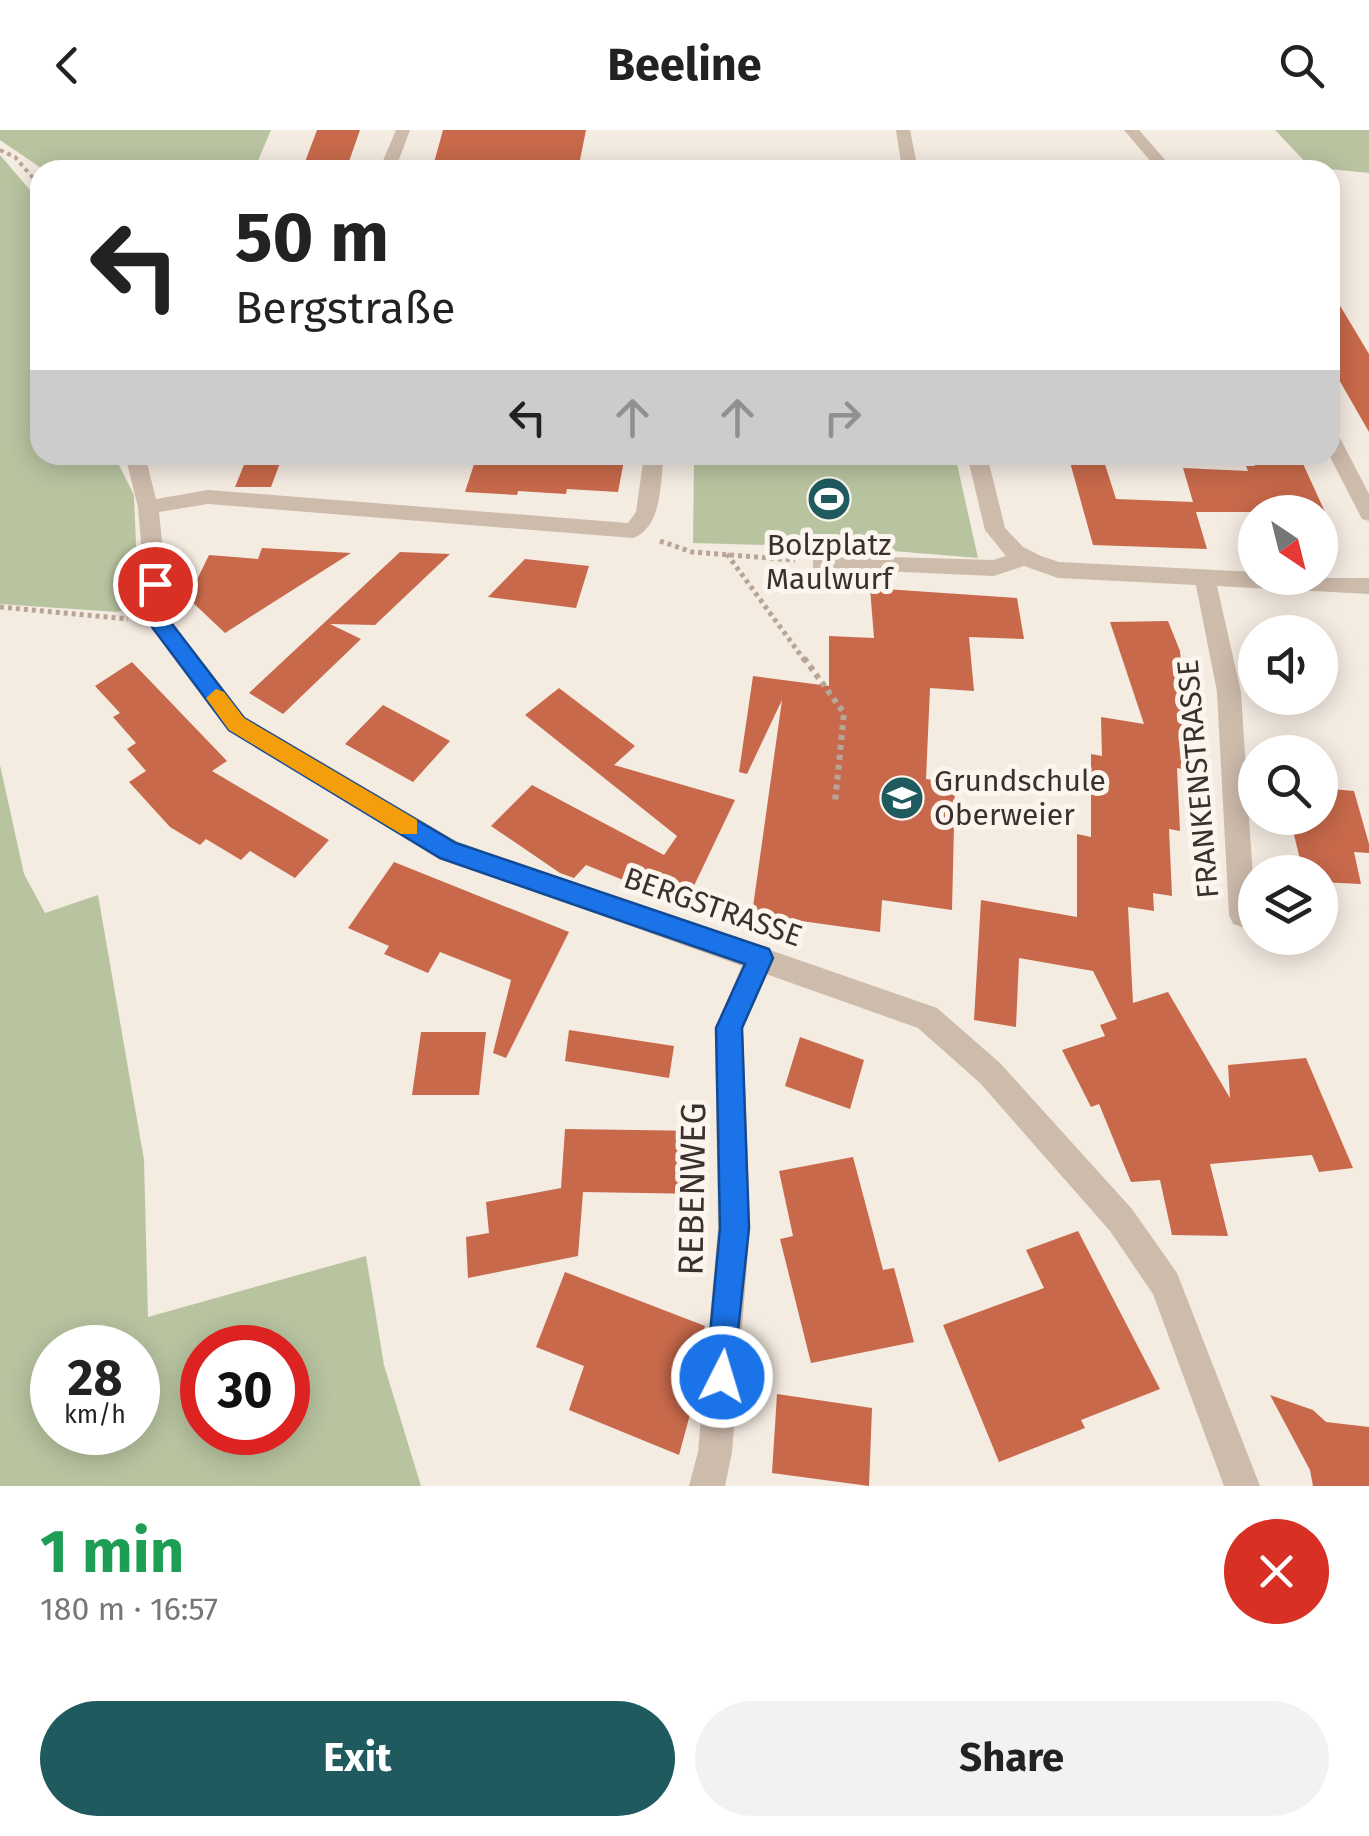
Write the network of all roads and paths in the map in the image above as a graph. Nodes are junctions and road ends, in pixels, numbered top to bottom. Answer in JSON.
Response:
{"nodes":[{"id":1,"x":403,"y":130,"type":"edge"},
{"id":2,"x":903,"y":130,"type":"edge"},
{"id":3,"x":1131,"y":130,"type":"edge"},
{"id":4,"x":0,"y":150,"type":"edge"},
{"id":5,"x":391,"y":160,"type":"edge"},
{"id":6,"x":908,"y":160,"type":"edge"},
{"id":7,"x":1157,"y":160,"type":"edge"},
{"id":8,"x":30,"y":174,"type":"edge"},
{"id":9,"x":1340,"y":457,"type":"edge"},
{"id":10,"x":138,"y":465,"type":"edge"},
{"id":11,"x":653,"y":465,"type":"edge"},
{"id":12,"x":979,"y":465,"type":"edge"},
{"id":13,"x":148,"y":507,"type":"junction"},
{"id":14,"x":1369,"y":514,"type":"edge"},
{"id":15,"x":633,"y":531,"type":"junction"},
{"id":16,"x":727,"y":554,"type":"junction"},
{"id":17,"x":1021,"y":559,"type":"junction"},
{"id":18,"x":821,"y":563,"type":"joint"},
{"id":19,"x":1206,"y":578,"type":"junction"},
{"id":20,"x":1369,"y":586,"type":"edge"},
{"id":21,"x":0,"y":606,"type":"edge"},
{"id":22,"x":159,"y":622,"type":"junction"},
{"id":23,"x":835,"y":802,"type":"dead end"},
{"id":24,"x":1238,"y":855,"type":"edge"},
{"id":25,"x":760,"y":958,"type":"junction"},
{"id":26,"x":707,"y":1486,"type":"edge"},
{"id":27,"x":1242,"y":1486,"type":"edge"}],
"edges":[{"from":1,"to":5,"type":"street"},
{"from":2,"to":6,"type":"street"},
{"from":3,"to":7,"type":"street"},
{"from":4,"to":8,"type":"path"},
{"from":9,"to":14,"type":"street"},
{"from":10,"to":13,"type":"street"},
{"from":11,"to":15,"type":"street"},
{"from":12,"to":17,"type":"street"},
{"from":13,"to":15,"type":"street"},
{"from":13,"to":22,"type":"street"},
{"from":15,"to":16,"type":"path"},
{"from":16,"to":18,"type":"path"},
{"from":16,"to":23,"type":"path"},
{"from":17,"to":18,"type":"street"},
{"from":17,"to":19,"type":"street"},
{"from":19,"to":20,"type":"street"},
{"from":19,"to":24,"type":"street","name":"FRANKENSTRASSE"},
{"from":21,"to":22,"type":"path"},
{"from":22,"to":25,"type":"street","name":"BERGSTRASSE"},
{"from":25,"to":26,"type":"street","name":"REBENWEG"},
{"from":25,"to":27,"type":"street","name":"BERGSTRASSE"}]}
